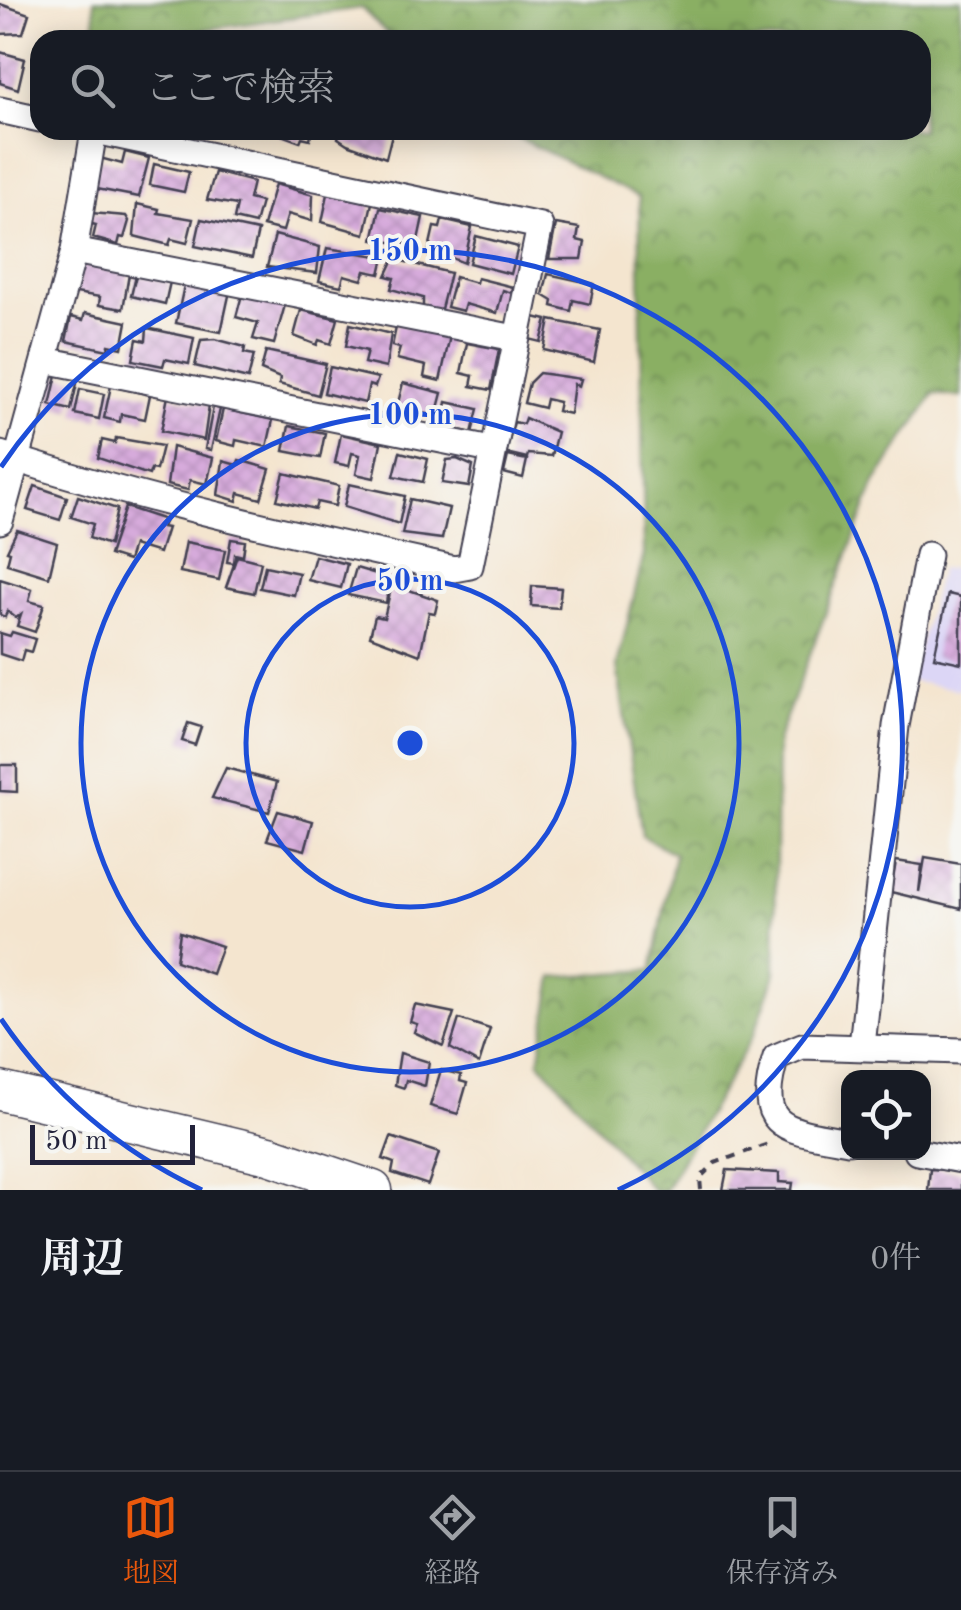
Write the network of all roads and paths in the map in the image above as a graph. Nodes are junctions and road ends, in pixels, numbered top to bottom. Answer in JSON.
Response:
{"nodes":[{"id":1,"x":0,"y":110,"type":"edge"},
{"id":2,"x":30,"y":117,"type":"edge"},
{"id":3,"x":90,"y":140,"type":"edge"},
{"id":4,"x":139,"y":140,"type":"edge"},
{"id":5,"x":74,"y":250,"type":"junction"},
{"id":6,"x":515,"y":338,"type":"junction"},
{"id":7,"x":45,"y":360,"type":"junction"},
{"id":8,"x":491,"y":450,"type":"junction"},
{"id":9,"x":10,"y":457,"type":"edge"},
{"id":10,"x":0,"y":521,"type":"edge"},
{"id":11,"x":928,"y":555,"type":"dead end"},
{"id":12,"x":862,"y":1046,"type":"junction"},
{"id":13,"x":961,"y":1052,"type":"edge"},
{"id":14,"x":0,"y":1092,"type":"edge"},
{"id":15,"x":841,"y":1139,"type":"edge"},
{"id":16,"x":770,"y":1144,"type":"dead end"},
{"id":17,"x":931,"y":1155,"type":"edge"},
{"id":18,"x":961,"y":1160,"type":"edge"},
{"id":19,"x":374,"y":1190,"type":"edge"},
{"id":20,"x":701,"y":1190,"type":"edge"}],
"edges":[{"from":1,"to":2,"type":"street"},
{"from":3,"to":5,"type":"street"},
{"from":4,"to":6,"type":"street"},
{"from":5,"to":6,"type":"street"},
{"from":5,"to":7,"type":"street"},
{"from":6,"to":8,"type":"street"},
{"from":7,"to":8,"type":"street"},
{"from":7,"to":9,"type":"street"},
{"from":8,"to":9,"type":"street"},
{"from":9,"to":10,"type":"street"},
{"from":11,"to":12,"type":"street"},
{"from":12,"to":13,"type":"street"},
{"from":12,"to":15,"type":"street"},
{"from":14,"to":19,"type":"highway"},
{"from":16,"to":20,"type":"path"},
{"from":17,"to":18,"type":"street"}]}
